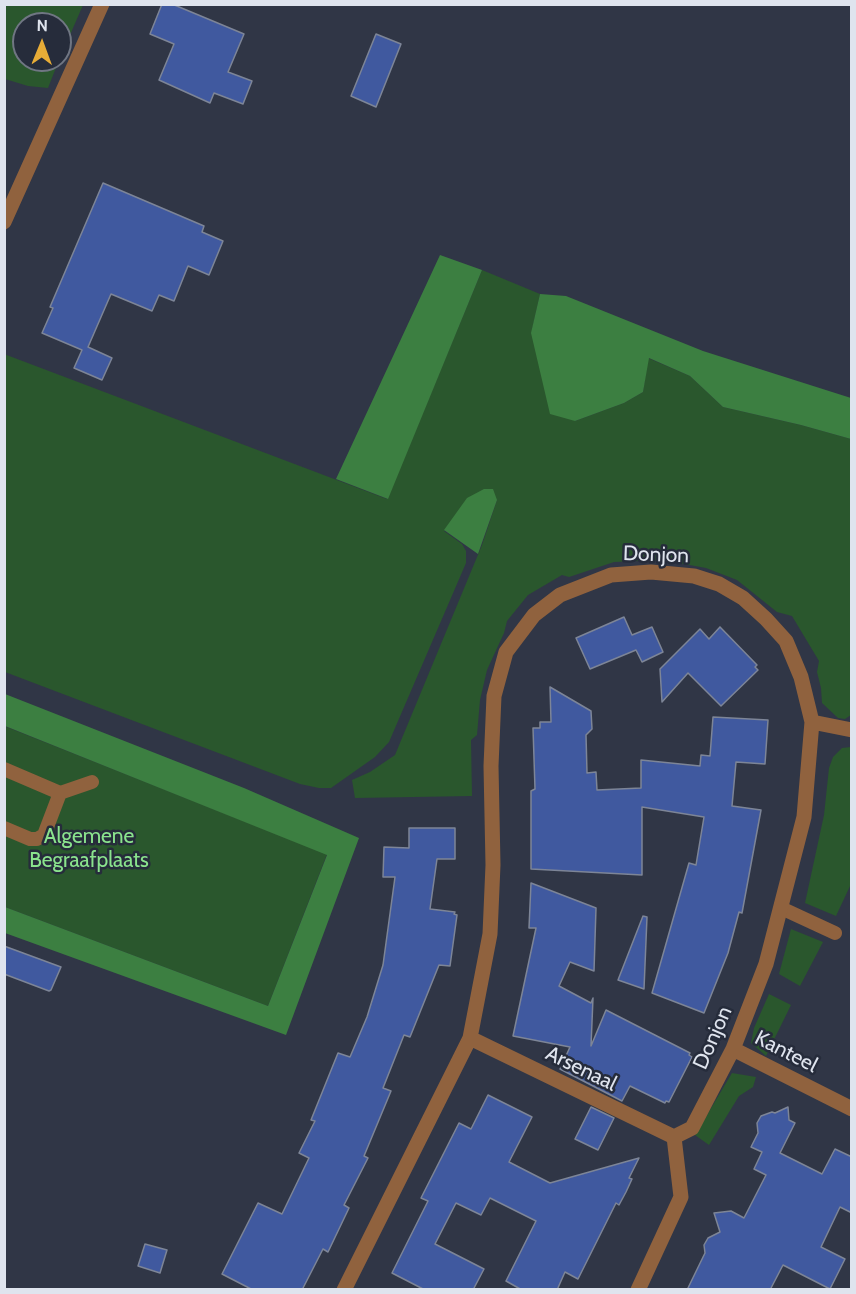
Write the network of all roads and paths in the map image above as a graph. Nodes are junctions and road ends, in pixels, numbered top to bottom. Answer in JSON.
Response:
{"nodes":[{"id":1,"x":102,"y":4,"type":"edge"},
{"id":2,"x":4,"y":222,"type":"edge"},
{"id":3,"x":812,"y":722,"type":"junction"},
{"id":4,"x":852,"y":730,"type":"edge"},
{"id":5,"x":4,"y":770,"type":"edge"},
{"id":6,"x":92,"y":782,"type":"dead end"},
{"id":7,"x":60,"y":793,"type":"junction"},
{"id":8,"x":4,"y":828,"type":"edge"},
{"id":9,"x":781,"y":908,"type":"junction"},
{"id":10,"x":835,"y":933,"type":"dead end"},
{"id":11,"x":470,"y":1038,"type":"junction"},
{"id":12,"x":733,"y":1049,"type":"junction"},
{"id":13,"x":852,"y":1109,"type":"edge"},
{"id":14,"x":674,"y":1137,"type":"junction"},
{"id":15,"x":347,"y":1288,"type":"edge"},
{"id":16,"x":638,"y":1290,"type":"edge"}],
"edges":[{"from":1,"to":2,"type":"street"},
{"from":3,"to":4,"type":"street"},
{"from":3,"to":9,"type":"street","name":"Donjon"},
{"from":3,"to":11,"type":"street","name":"Donjon"},
{"from":5,"to":7,"type":"lane"},
{"from":6,"to":7,"type":"lane"},
{"from":7,"to":8,"type":"lane"},
{"from":9,"to":10,"type":"lane"},
{"from":9,"to":12,"type":"street","name":"Donjon"},
{"from":11,"to":14,"type":"street","name":"Arsenaal"},
{"from":11,"to":15,"type":"street","name":"Donjon"},
{"from":12,"to":13,"type":"street","name":"Kanteel"},
{"from":12,"to":14,"type":"street","name":"Donjon"},
{"from":14,"to":16,"type":"street"}]}
